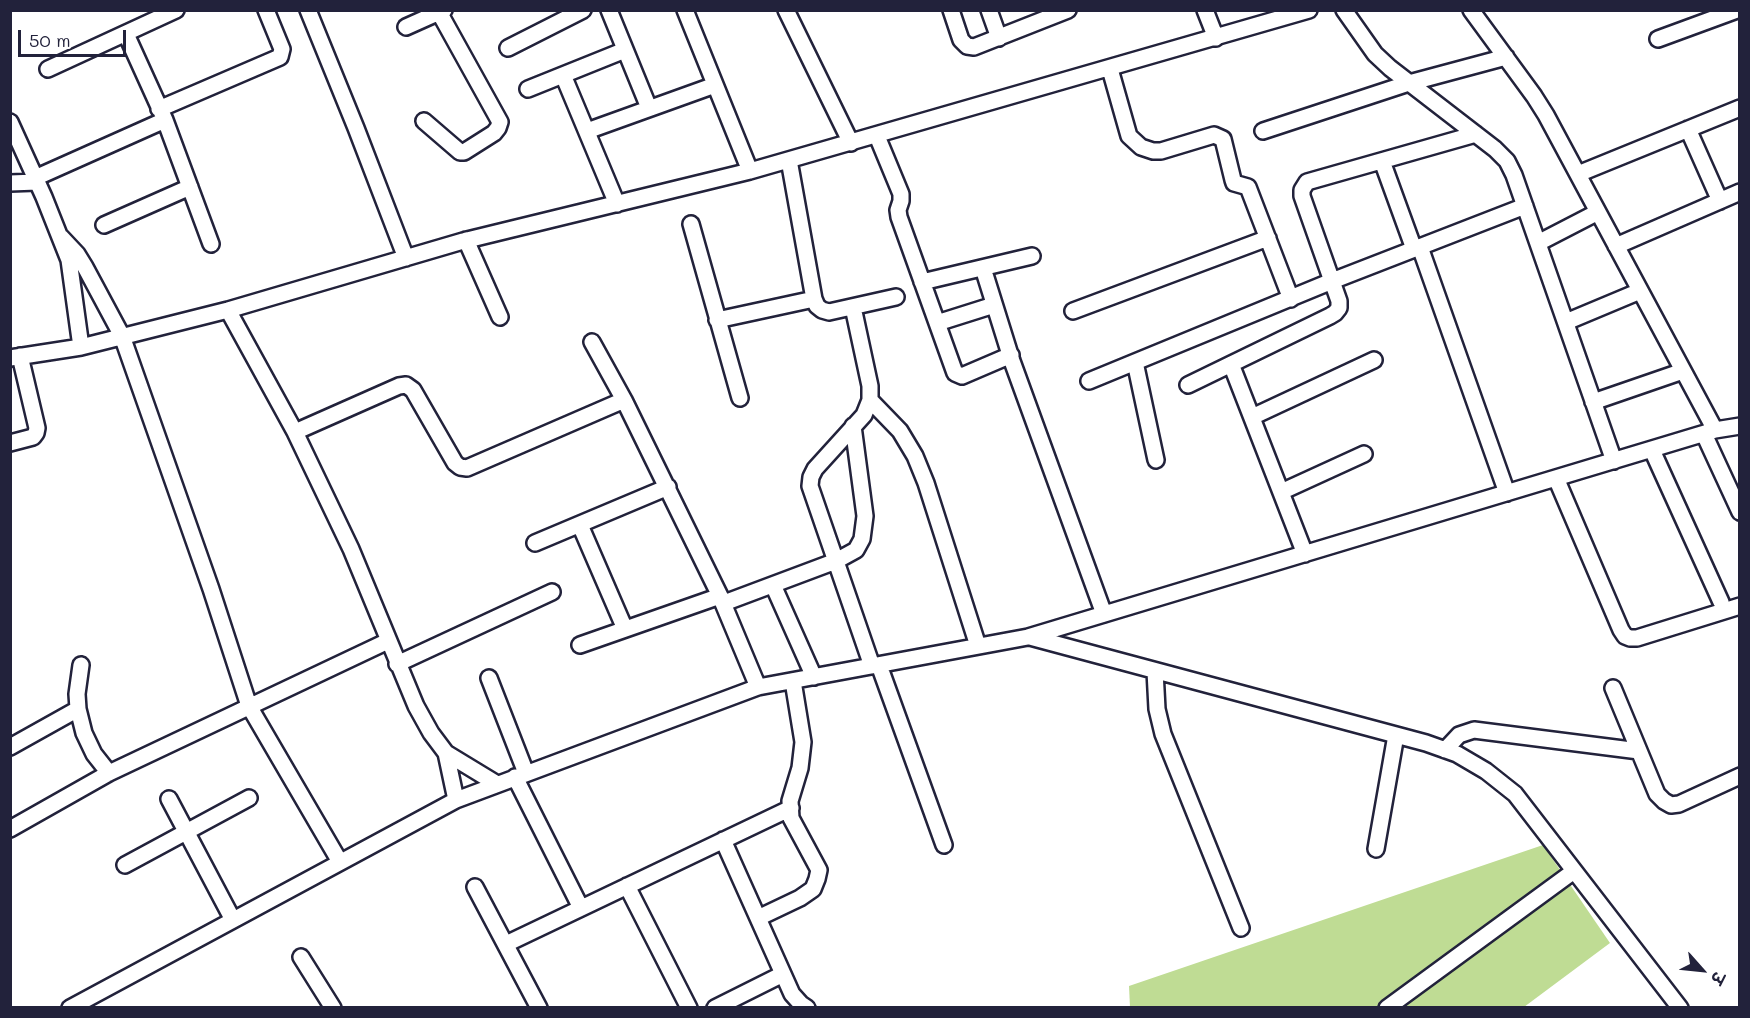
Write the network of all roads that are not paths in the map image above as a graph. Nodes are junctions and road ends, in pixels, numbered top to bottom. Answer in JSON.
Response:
{"nodes":[{"id":1,"x":176,"y":10,"type":"edge"},
{"id":2,"x":266,"y":10,"type":"edge"},
{"id":3,"x":308,"y":10,"type":"edge"},
{"id":4,"x":583,"y":10,"type":"edge"},
{"id":5,"x":609,"y":10,"type":"edge"},
{"id":6,"x":685,"y":10,"type":"edge"},
{"id":7,"x":786,"y":10,"type":"edge"},
{"id":8,"x":951,"y":10,"type":"edge"},
{"id":9,"x":989,"y":10,"type":"edge"},
{"id":10,"x":1068,"y":10,"type":"edge"},
{"id":11,"x":1205,"y":10,"type":"edge"},
{"id":12,"x":1310,"y":10,"type":"edge"},
{"id":13,"x":1344,"y":10,"type":"edge"},
{"id":14,"x":1471,"y":10,"type":"edge"},
{"id":15,"x":1737,"y":10,"type":"edge"},
{"id":16,"x":442,"y":11,"type":"edge"},
{"id":17,"x":406,"y":27,"type":"dead end"},
{"id":18,"x":126,"y":34,"type":"junction"},
{"id":19,"x":999,"y":38,"type":"junction"},
{"id":20,"x":1216,"y":38,"type":"junction"},
{"id":21,"x":1658,"y":39,"type":"dead end"},
{"id":22,"x":508,"y":48,"type":"dead end"},
{"id":23,"x":625,"y":50,"type":"junction"},
{"id":24,"x":1506,"y":57,"type":"junction"},
{"id":25,"x":48,"y":69,"type":"dead end"},
{"id":26,"x":1110,"y":69,"type":"junction"},
{"id":27,"x":563,"y":75,"type":"junction"},
{"id":28,"x":1409,"y":83,"type":"junction"},
{"id":29,"x":715,"y":85,"type":"junction"},
{"id":30,"x":528,"y":89,"type":"dead end"},
{"id":31,"x":649,"y":108,"type":"junction"},
{"id":32,"x":1740,"y":108,"type":"edge"},
{"id":33,"x":162,"y":114,"type":"junction"},
{"id":34,"x":424,"y":121,"type":"dead end"},
{"id":35,"x":10,"y":122,"type":"edge"},
{"id":36,"x":1688,"y":129,"type":"junction"},
{"id":37,"x":587,"y":130,"type":"junction"},
{"id":38,"x":1263,"y":132,"type":"dead end"},
{"id":39,"x":1476,"y":134,"type":"junction"},
{"id":40,"x":877,"y":136,"type":"junction"},
{"id":41,"x":851,"y":143,"type":"junction"},
{"id":42,"x":789,"y":160,"type":"junction"},
{"id":43,"x":1382,"y":161,"type":"junction"},
{"id":44,"x":750,"y":171,"type":"junction"},
{"id":45,"x":1578,"y":174,"type":"junction"},
{"id":46,"x":36,"y":180,"type":"junction"},
{"id":47,"x":10,"y":183,"type":"edge"},
{"id":48,"x":190,"y":187,"type":"junction"},
{"id":49,"x":1740,"y":192,"type":"edge"},
{"id":50,"x":1720,"y":201,"type":"junction"},
{"id":51,"x":617,"y":204,"type":"junction"},
{"id":52,"x":1525,"y":206,"type":"junction"},
{"id":53,"x":1598,"y":212,"type":"junction"},
{"id":54,"x":691,"y":224,"type":"dead end"},
{"id":55,"x":104,"y":225,"type":"dead end"},
{"id":56,"x":61,"y":237,"type":"junction"},
{"id":57,"x":1268,"y":238,"type":"junction"},
{"id":58,"x":466,"y":240,"type":"junction"},
{"id":59,"x":1538,"y":243,"type":"junction"},
{"id":60,"x":211,"y":244,"type":"dead end"},
{"id":61,"x":1616,"y":246,"type":"junction"},
{"id":62,"x":1417,"y":248,"type":"junction"},
{"id":63,"x":1032,"y":256,"type":"dead end"},
{"id":64,"x":406,"y":258,"type":"junction"},
{"id":65,"x":982,"y":268,"type":"junction"},
{"id":66,"x":1332,"y":281,"type":"junction"},
{"id":67,"x":922,"y":282,"type":"junction"},
{"id":68,"x":1640,"y":291,"type":"junction"},
{"id":69,"x":896,"y":297,"type":"dead end"},
{"id":70,"x":814,"y":299,"type":"junction"},
{"id":71,"x":1291,"y":299,"type":"junction"},
{"id":72,"x":994,"y":305,"type":"junction"},
{"id":73,"x":853,"y":307,"type":"junction"},
{"id":74,"x":228,"y":310,"type":"junction"},
{"id":75,"x":1073,"y":311,"type":"dead end"},
{"id":76,"x":500,"y":316,"type":"dead end"},
{"id":77,"x":717,"y":320,"type":"junction"},
{"id":78,"x":1566,"y":322,"type":"junction"},
{"id":79,"x":937,"y":323,"type":"junction"},
{"id":80,"x":122,"y":336,"type":"junction"},
{"id":81,"x":591,"y":342,"type":"dead end"},
{"id":82,"x":81,"y":346,"type":"junction"},
{"id":83,"x":1011,"y":355,"type":"junction"},
{"id":84,"x":15,"y":357,"type":"edge"},
{"id":85,"x":1374,"y":360,"type":"dead end"},
{"id":86,"x":1135,"y":362,"type":"junction"},
{"id":87,"x":1231,"y":364,"type":"junction"},
{"id":88,"x":1683,"y":371,"type":"junction"},
{"id":89,"x":1089,"y":381,"type":"dead end"},
{"id":90,"x":1188,"y":386,"type":"dead end"},
{"id":91,"x":740,"y":398,"type":"dead end"},
{"id":92,"x":624,"y":400,"type":"junction"},
{"id":93,"x":870,"y":400,"type":"junction"},
{"id":94,"x":1593,"y":402,"type":"junction"},
{"id":95,"x":1252,"y":417,"type":"junction"},
{"id":96,"x":853,"y":426,"type":"junction"},
{"id":97,"x":1740,"y":426,"type":"edge"},
{"id":98,"x":295,"y":432,"type":"junction"},
{"id":99,"x":1709,"y":432,"type":"junction"},
{"id":100,"x":10,"y":443,"type":"edge"},
{"id":101,"x":1652,"y":450,"type":"junction"},
{"id":102,"x":1364,"y":454,"type":"dead end"},
{"id":103,"x":1156,"y":460,"type":"dead end"},
{"id":104,"x":1614,"y":461,"type":"junction"},
{"id":105,"x":1556,"y":478,"type":"junction"},
{"id":106,"x":668,"y":487,"type":"junction"},
{"id":107,"x":1281,"y":492,"type":"junction"},
{"id":108,"x":1508,"y":493,"type":"junction"},
{"id":109,"x":1740,"y":512,"type":"edge"},
{"id":110,"x":580,"y":525,"type":"junction"},
{"id":111,"x":535,"y":543,"type":"dead end"},
{"id":112,"x":1305,"y":554,"type":"junction"},
{"id":113,"x":836,"y":561,"type":"junction"},
{"id":114,"x":773,"y":585,"type":"junction"},
{"id":115,"x":552,"y":592,"type":"dead end"},
{"id":116,"x":722,"y":600,"type":"junction"},
{"id":117,"x":1721,"y":602,"type":"dead end"},
{"id":118,"x":1740,"y":606,"type":"edge"},
{"id":119,"x":1104,"y":614,"type":"junction"},
{"id":120,"x":624,"y":629,"type":"junction"},
{"id":121,"x":1028,"y":637,"type":"junction"},
{"id":122,"x":388,"y":641,"type":"junction"},
{"id":123,"x":580,"y":645,"type":"dead end"},
{"id":124,"x":978,"y":646,"type":"junction"},
{"id":125,"x":397,"y":664,"type":"junction"},
{"id":126,"x":81,"y":665,"type":"dead end"},
{"id":127,"x":876,"y":665,"type":"junction"},
{"id":128,"x":1155,"y":671,"type":"junction"},
{"id":129,"x":814,"y":677,"type":"junction"},
{"id":130,"x":489,"y":678,"type":"dead end"},
{"id":131,"x":793,"y":681,"type":"junction"},
{"id":132,"x":758,"y":687,"type":"junction"},
{"id":133,"x":1613,"y":688,"type":"dead end"},
{"id":134,"x":249,"y":706,"type":"junction"},
{"id":135,"x":78,"y":709,"type":"junction"},
{"id":136,"x":1396,"y":735,"type":"junction"},
{"id":137,"x":10,"y":747,"type":"edge"},
{"id":138,"x":1445,"y":750,"type":"junction"},
{"id":139,"x":1640,"y":751,"type":"junction"},
{"id":140,"x":446,"y":753,"type":"junction"},
{"id":141,"x":109,"y":773,"type":"junction"},
{"id":142,"x":521,"y":775,"type":"junction"},
{"id":143,"x":1740,"y":776,"type":"edge"},
{"id":144,"x":497,"y":784,"type":"junction"},
{"id":145,"x":249,"y":798,"type":"dead end"},
{"id":146,"x":169,"y":799,"type":"dead end"},
{"id":147,"x":456,"y":800,"type":"junction"},
{"id":148,"x":791,"y":808,"type":"junction"},
{"id":149,"x":10,"y":829,"type":"edge"},
{"id":150,"x":186,"y":832,"type":"junction"},
{"id":151,"x":723,"y":840,"type":"junction"},
{"id":152,"x":945,"y":845,"type":"dead end"},
{"id":153,"x":1376,"y":849,"type":"dead end"},
{"id":154,"x":340,"y":862,"type":"junction"},
{"id":155,"x":125,"y":865,"type":"dead end"},
{"id":156,"x":1574,"y":872,"type":"junction"},
{"id":157,"x":627,"y":886,"type":"junction"},
{"id":158,"x":476,"y":887,"type":"dead end"},
{"id":159,"x":581,"y":908,"type":"junction"},
{"id":160,"x":758,"y":918,"type":"junction"},
{"id":161,"x":233,"y":920,"type":"junction"},
{"id":162,"x":1241,"y":928,"type":"dead end"},
{"id":163,"x":506,"y":944,"type":"junction"},
{"id":164,"x":301,"y":957,"type":"dead end"},
{"id":165,"x":783,"y":974,"type":"junction"},
{"id":166,"x":1673,"y":1005,"type":"edge"},
{"id":167,"x":70,"y":1008,"type":"edge"},
{"id":168,"x":333,"y":1008,"type":"edge"},
{"id":169,"x":539,"y":1008,"type":"edge"},
{"id":170,"x":689,"y":1008,"type":"edge"},
{"id":171,"x":715,"y":1008,"type":"edge"},
{"id":172,"x":807,"y":1008,"type":"edge"},
{"id":173,"x":1387,"y":1008,"type":"edge"}],
"edges":[{"from":1,"to":18,"type":"street"},
{"from":2,"to":33,"type":"street"},
{"from":3,"to":64,"type":"street"},
{"from":4,"to":22,"type":"street"},
{"from":5,"to":23,"type":"street"},
{"from":6,"to":29,"type":"street"},
{"from":7,"to":41,"type":"street"},
{"from":8,"to":19,"type":"street"},
{"from":9,"to":19,"type":"street"},
{"from":10,"to":19,"type":"street"},
{"from":11,"to":20,"type":"street"},
{"from":12,"to":20,"type":"street"},
{"from":13,"to":28,"type":"street"},
{"from":14,"to":24,"type":"street"},
{"from":15,"to":21,"type":"street"},
{"from":16,"to":17,"type":"street"},
{"from":16,"to":34,"type":"street"},
{"from":18,"to":25,"type":"street"},
{"from":18,"to":33,"type":"street"},
{"from":20,"to":26,"type":"street"},
{"from":23,"to":27,"type":"street"},
{"from":23,"to":31,"type":"street"},
{"from":24,"to":28,"type":"street"},
{"from":24,"to":45,"type":"street"},
{"from":26,"to":40,"type":"street"},
{"from":26,"to":57,"type":"street"},
{"from":27,"to":30,"type":"street"},
{"from":27,"to":37,"type":"street"},
{"from":28,"to":38,"type":"street"},
{"from":28,"to":39,"type":"street"},
{"from":29,"to":31,"type":"street"},
{"from":29,"to":44,"type":"street"},
{"from":31,"to":37,"type":"street"},
{"from":32,"to":36,"type":"street"},
{"from":33,"to":46,"type":"street"},
{"from":33,"to":48,"type":"street"},
{"from":35,"to":46,"type":"street"},
{"from":36,"to":45,"type":"street"},
{"from":36,"to":50,"type":"street"},
{"from":37,"to":51,"type":"street"},
{"from":39,"to":43,"type":"street"},
{"from":39,"to":52,"type":"street"},
{"from":40,"to":41,"type":"street"},
{"from":40,"to":67,"type":"street"},
{"from":41,"to":42,"type":"street"},
{"from":42,"to":44,"type":"street"},
{"from":42,"to":70,"type":"street"},
{"from":43,"to":62,"type":"street"},
{"from":43,"to":66,"type":"street"},
{"from":44,"to":51,"type":"street"},
{"from":45,"to":53,"type":"street"},
{"from":46,"to":47,"type":"street"},
{"from":46,"to":56,"type":"street"},
{"from":48,"to":55,"type":"street"},
{"from":48,"to":60,"type":"street"},
{"from":49,"to":50,"type":"street"},
{"from":50,"to":61,"type":"street"},
{"from":51,"to":58,"type":"street"},
{"from":52,"to":59,"type":"street"},
{"from":52,"to":62,"type":"street"},
{"from":53,"to":59,"type":"street"},
{"from":53,"to":61,"type":"street"},
{"from":54,"to":77,"type":"street"},
{"from":56,"to":80,"type":"street"},
{"from":56,"to":82,"type":"street"},
{"from":57,"to":71,"type":"street"},
{"from":57,"to":75,"type":"street"},
{"from":58,"to":64,"type":"street"},
{"from":58,"to":76,"type":"street"},
{"from":59,"to":78,"type":"street"},
{"from":61,"to":68,"type":"street"},
{"from":62,"to":66,"type":"street"},
{"from":62,"to":108,"type":"street"},
{"from":63,"to":65,"type":"street"},
{"from":64,"to":74,"type":"street"},
{"from":65,"to":67,"type":"street"},
{"from":65,"to":72,"type":"street"},
{"from":66,"to":71,"type":"street"},
{"from":66,"to":87,"type":"street"},
{"from":67,"to":79,"type":"street"},
{"from":68,"to":78,"type":"street"},
{"from":68,"to":88,"type":"street"},
{"from":69,"to":73,"type":"street"},
{"from":70,"to":73,"type":"street"},
{"from":70,"to":77,"type":"street"},
{"from":71,"to":86,"type":"street"},
{"from":72,"to":79,"type":"street"},
{"from":72,"to":83,"type":"street"},
{"from":73,"to":93,"type":"street"},
{"from":74,"to":80,"type":"street"},
{"from":74,"to":98,"type":"street"},
{"from":77,"to":91,"type":"street"},
{"from":78,"to":94,"type":"street"},
{"from":79,"to":83,"type":"street"},
{"from":80,"to":82,"type":"street"},
{"from":80,"to":134,"type":"street"},
{"from":81,"to":92,"type":"street"},
{"from":82,"to":84,"type":"street"},
{"from":83,"to":119,"type":"street"},
{"from":84,"to":100,"type":"street"},
{"from":85,"to":95,"type":"street"},
{"from":86,"to":89,"type":"street"},
{"from":86,"to":103,"type":"street"},
{"from":87,"to":90,"type":"street"},
{"from":87,"to":95,"type":"street"},
{"from":88,"to":94,"type":"street"},
{"from":88,"to":99,"type":"street"},
{"from":92,"to":98,"type":"street"},
{"from":92,"to":106,"type":"street"},
{"from":93,"to":96,"type":"street"},
{"from":93,"to":124,"type":"street"},
{"from":94,"to":104,"type":"street"},
{"from":95,"to":107,"type":"street"},
{"from":96,"to":113,"type":"street"},
{"from":96,"to":113,"type":"street"},
{"from":97,"to":99,"type":"street"},
{"from":98,"to":122,"type":"street"},
{"from":99,"to":101,"type":"street"},
{"from":99,"to":109,"type":"street"},
{"from":101,"to":104,"type":"street"},
{"from":101,"to":117,"type":"street"},
{"from":102,"to":107,"type":"street"},
{"from":104,"to":105,"type":"street"},
{"from":105,"to":108,"type":"street"},
{"from":105,"to":118,"type":"street"},
{"from":106,"to":110,"type":"street"},
{"from":106,"to":116,"type":"street"},
{"from":107,"to":112,"type":"street"},
{"from":108,"to":112,"type":"street"},
{"from":110,"to":111,"type":"street"},
{"from":110,"to":120,"type":"street"},
{"from":112,"to":119,"type":"street"},
{"from":113,"to":114,"type":"street"},
{"from":113,"to":127,"type":"street"},
{"from":114,"to":116,"type":"street"},
{"from":114,"to":129,"type":"street"},
{"from":115,"to":125,"type":"street"},
{"from":116,"to":120,"type":"street"},
{"from":116,"to":132,"type":"street"},
{"from":119,"to":121,"type":"street"},
{"from":120,"to":123,"type":"street"},
{"from":121,"to":124,"type":"street"},
{"from":121,"to":128,"type":"street"},
{"from":122,"to":125,"type":"street"},
{"from":122,"to":134,"type":"street"},
{"from":124,"to":127,"type":"street"},
{"from":125,"to":140,"type":"street"},
{"from":126,"to":135,"type":"street"},
{"from":127,"to":129,"type":"street"},
{"from":127,"to":152,"type":"street"},
{"from":128,"to":136,"type":"street"},
{"from":128,"to":162,"type":"street"},
{"from":129,"to":131,"type":"street"},
{"from":130,"to":142,"type":"street"},
{"from":131,"to":132,"type":"street"},
{"from":131,"to":148,"type":"street"},
{"from":132,"to":142,"type":"street"},
{"from":133,"to":139,"type":"street"},
{"from":134,"to":141,"type":"street"},
{"from":134,"to":154,"type":"street"},
{"from":135,"to":137,"type":"street"},
{"from":135,"to":141,"type":"street"},
{"from":136,"to":138,"type":"street"},
{"from":136,"to":153,"type":"street"},
{"from":138,"to":139,"type":"street"},
{"from":138,"to":156,"type":"street"},
{"from":139,"to":143,"type":"street"},
{"from":140,"to":144,"type":"street"},
{"from":140,"to":147,"type":"street"},
{"from":141,"to":149,"type":"street"},
{"from":142,"to":144,"type":"street"},
{"from":142,"to":159,"type":"street"},
{"from":144,"to":147,"type":"street"},
{"from":145,"to":150,"type":"street"},
{"from":146,"to":150,"type":"street"},
{"from":147,"to":154,"type":"street"},
{"from":148,"to":151,"type":"street"},
{"from":148,"to":160,"type":"street"},
{"from":150,"to":155,"type":"street"},
{"from":150,"to":161,"type":"street"},
{"from":151,"to":157,"type":"street"},
{"from":151,"to":160,"type":"street"},
{"from":154,"to":161,"type":"street"},
{"from":156,"to":166,"type":"street"},
{"from":156,"to":173,"type":"street"},
{"from":157,"to":159,"type":"street"},
{"from":157,"to":170,"type":"street"},
{"from":158,"to":163,"type":"street"},
{"from":159,"to":163,"type":"street"},
{"from":160,"to":165,"type":"street"},
{"from":161,"to":167,"type":"street"},
{"from":163,"to":169,"type":"street"},
{"from":164,"to":168,"type":"street"},
{"from":165,"to":171,"type":"street"},
{"from":165,"to":172,"type":"street"}]}
